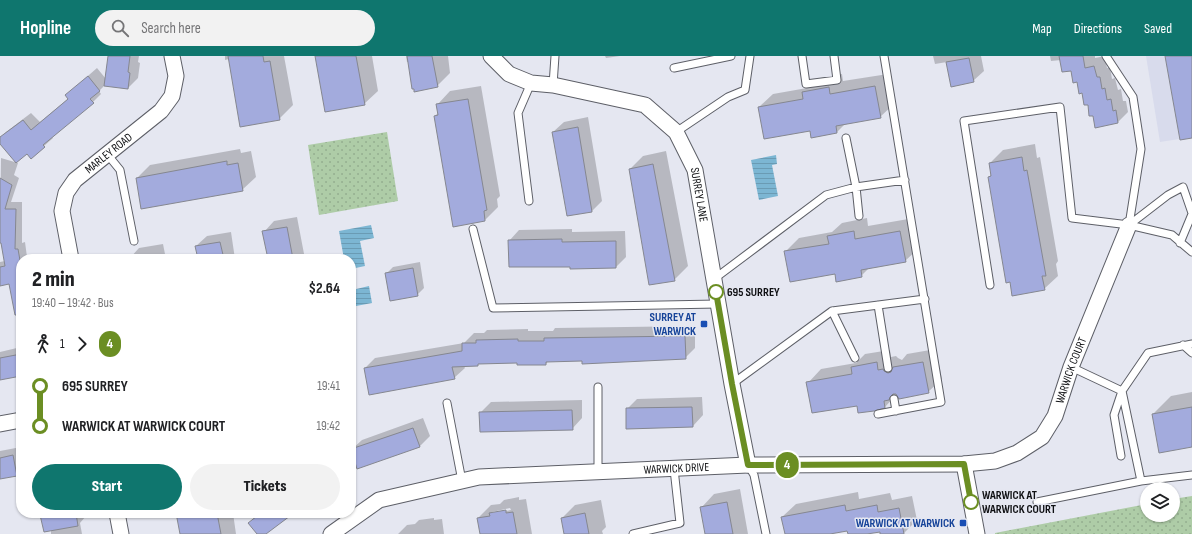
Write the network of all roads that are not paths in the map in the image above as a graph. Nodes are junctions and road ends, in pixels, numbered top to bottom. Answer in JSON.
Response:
{"nodes":[{"id":1,"x":172,"y":56,"type":"edge"},
{"id":2,"x":491,"y":56,"type":"edge"},
{"id":3,"x":555,"y":56,"type":"edge"},
{"id":4,"x":731,"y":56,"type":"edge"},
{"id":5,"x":750,"y":56,"type":"edge"},
{"id":6,"x":802,"y":56,"type":"edge"},
{"id":7,"x":834,"y":56,"type":"edge"},
{"id":8,"x":884,"y":56,"type":"edge"},
{"id":9,"x":1106,"y":56,"type":"edge"},
{"id":10,"x":674,"y":68,"type":"dead end"},
{"id":11,"x":531,"y":83,"type":"junction"},
{"id":12,"x":553,"y":85,"type":"junction"},
{"id":13,"x":676,"y":132,"type":"junction"},
{"id":14,"x":846,"y":138,"type":"dead end"},
{"id":15,"x":108,"y":154,"type":"junction"},
{"id":16,"x":905,"y":180,"type":"junction"},
{"id":17,"x":856,"y":187,"type":"junction"},
{"id":18,"x":529,"y":201,"type":"dead end"},
{"id":19,"x":1192,"y":213,"type":"edge"},
{"id":20,"x":859,"y":216,"type":"dead end"},
{"id":21,"x":1129,"y":225,"type":"junction"},
{"id":22,"x":472,"y":229,"type":"dead end"},
{"id":23,"x":134,"y":241,"type":"dead end"},
{"id":24,"x":1180,"y":243,"type":"junction"},
{"id":25,"x":1192,"y":252,"type":"edge"},
{"id":26,"x":70,"y":254,"type":"edge"},
{"id":27,"x":714,"y":280,"type":"junction"},
{"id":28,"x":990,"y":285,"type":"dead end"},
{"id":29,"x":925,"y":299,"type":"junction"},
{"id":30,"x":718,"y":304,"type":"junction"},
{"id":31,"x":878,"y":305,"type":"junction"},
{"id":32,"x":832,"y":311,"type":"junction"},
{"id":33,"x":1192,"y":344,"type":"edge"},
{"id":34,"x":1183,"y":345,"type":"junction"},
{"id":35,"x":1192,"y":353,"type":"edge"},
{"id":36,"x":855,"y":358,"type":"dead end"},
{"id":37,"x":1071,"y":367,"type":"junction"},
{"id":38,"x":888,"y":368,"type":"dead end"},
{"id":39,"x":732,"y":384,"type":"junction"},
{"id":40,"x":598,"y":387,"type":"dead end"},
{"id":41,"x":1122,"y":391,"type":"junction"},
{"id":42,"x":894,"y":399,"type":"dead end"},
{"id":43,"x":447,"y":404,"type":"dead end"},
{"id":44,"x":896,"y":411,"type":"junction"},
{"id":45,"x":878,"y":414,"type":"dead end"},
{"id":46,"x":16,"y":421,"type":"edge"},
{"id":47,"x":0,"y":424,"type":"edge"},
{"id":48,"x":1121,"y":456,"type":"dead end"},
{"id":49,"x":964,"y":464,"type":"junction"},
{"id":50,"x":748,"y":465,"type":"junction"},
{"id":51,"x":674,"y":469,"type":"junction"},
{"id":52,"x":598,"y":472,"type":"junction"},
{"id":53,"x":1192,"y":475,"type":"edge"},
{"id":54,"x":462,"y":481,"type":"junction"},
{"id":55,"x":1141,"y":481,"type":"junction"},
{"id":56,"x":1037,"y":502,"type":"dead end"},
{"id":57,"x":356,"y":512,"type":"edge"},
{"id":58,"x":118,"y":518,"type":"edge"},
{"id":59,"x":349,"y":518,"type":"edge"},
{"id":60,"x":338,"y":532,"type":"edge"},
{"id":61,"x":120,"y":534,"type":"edge"},
{"id":62,"x":633,"y":534,"type":"edge"},
{"id":63,"x":766,"y":534,"type":"edge"},
{"id":64,"x":977,"y":534,"type":"edge"}],
"edges":[{"from":1,"to":15,"type":"street","name":"MARLEY ROAD"},
{"from":2,"to":11,"type":"street","name":"SURREY LANE"},
{"from":3,"to":12,"type":"lane"},
{"from":4,"to":10,"type":"lane"},
{"from":5,"to":13,"type":"lane"},
{"from":6,"to":7,"type":"lane"},
{"from":8,"to":16,"type":"lane"},
{"from":9,"to":21,"type":"lane"},
{"from":11,"to":12,"type":"street","name":"SURREY LANE"},
{"from":11,"to":18,"type":"lane"},
{"from":12,"to":13,"type":"street","name":"SURREY LANE"},
{"from":13,"to":27,"type":"street","name":"SURREY LANE"},
{"from":14,"to":17,"type":"lane"},
{"from":15,"to":23,"type":"lane"},
{"from":15,"to":26,"type":"street","name":"MARLEY ROAD"},
{"from":16,"to":17,"type":"lane"},
{"from":16,"to":29,"type":"lane"},
{"from":17,"to":20,"type":"lane"},
{"from":17,"to":27,"type":"lane"},
{"from":19,"to":21,"type":"lane"},
{"from":19,"to":24,"type":"lane"},
{"from":21,"to":24,"type":"lane"},
{"from":21,"to":28,"type":"lane"},
{"from":21,"to":37,"type":"street","name":"WARWICK COURT"},
{"from":22,"to":30,"type":"lane"},
{"from":24,"to":25,"type":"lane"},
{"from":27,"to":30,"type":"street","name":"SURREY LANE"},
{"from":29,"to":31,"type":"lane"},
{"from":29,"to":44,"type":"lane"},
{"from":30,"to":39,"type":"street","name":"SURREY LANE"},
{"from":31,"to":32,"type":"lane"},
{"from":31,"to":38,"type":"lane"},
{"from":32,"to":36,"type":"lane"},
{"from":32,"to":39,"type":"lane"},
{"from":33,"to":34,"type":"lane"},
{"from":34,"to":35,"type":"lane"},
{"from":34,"to":41,"type":"lane"},
{"from":37,"to":41,"type":"lane"},
{"from":37,"to":49,"type":"street","name":"WARWICK COURT"},
{"from":39,"to":50,"type":"street","name":"SURREY LANE"},
{"from":40,"to":52,"type":"lane"},
{"from":41,"to":48,"type":"lane"},
{"from":41,"to":55,"type":"lane"},
{"from":42,"to":44,"type":"lane"},
{"from":43,"to":54,"type":"lane"},
{"from":44,"to":45,"type":"lane"},
{"from":46,"to":47,"type":"street"},
{"from":49,"to":50,"type":"street","name":"WARWICK DRIVE"},
{"from":49,"to":64,"type":"street"},
{"from":50,"to":51,"type":"street","name":"WARWICK DRIVE"},
{"from":50,"to":63,"type":"lane"},
{"from":51,"to":52,"type":"street","name":"WARWICK DRIVE"},
{"from":51,"to":62,"type":"lane"},
{"from":52,"to":54,"type":"street","name":"WARWICK DRIVE"},
{"from":53,"to":55,"type":"lane"},
{"from":54,"to":57,"type":"street","name":"WARWICK DRIVE"},
{"from":55,"to":56,"type":"lane"},
{"from":58,"to":61,"type":"street"},
{"from":59,"to":60,"type":"street","name":"WARWICK DRIVE"}]}
